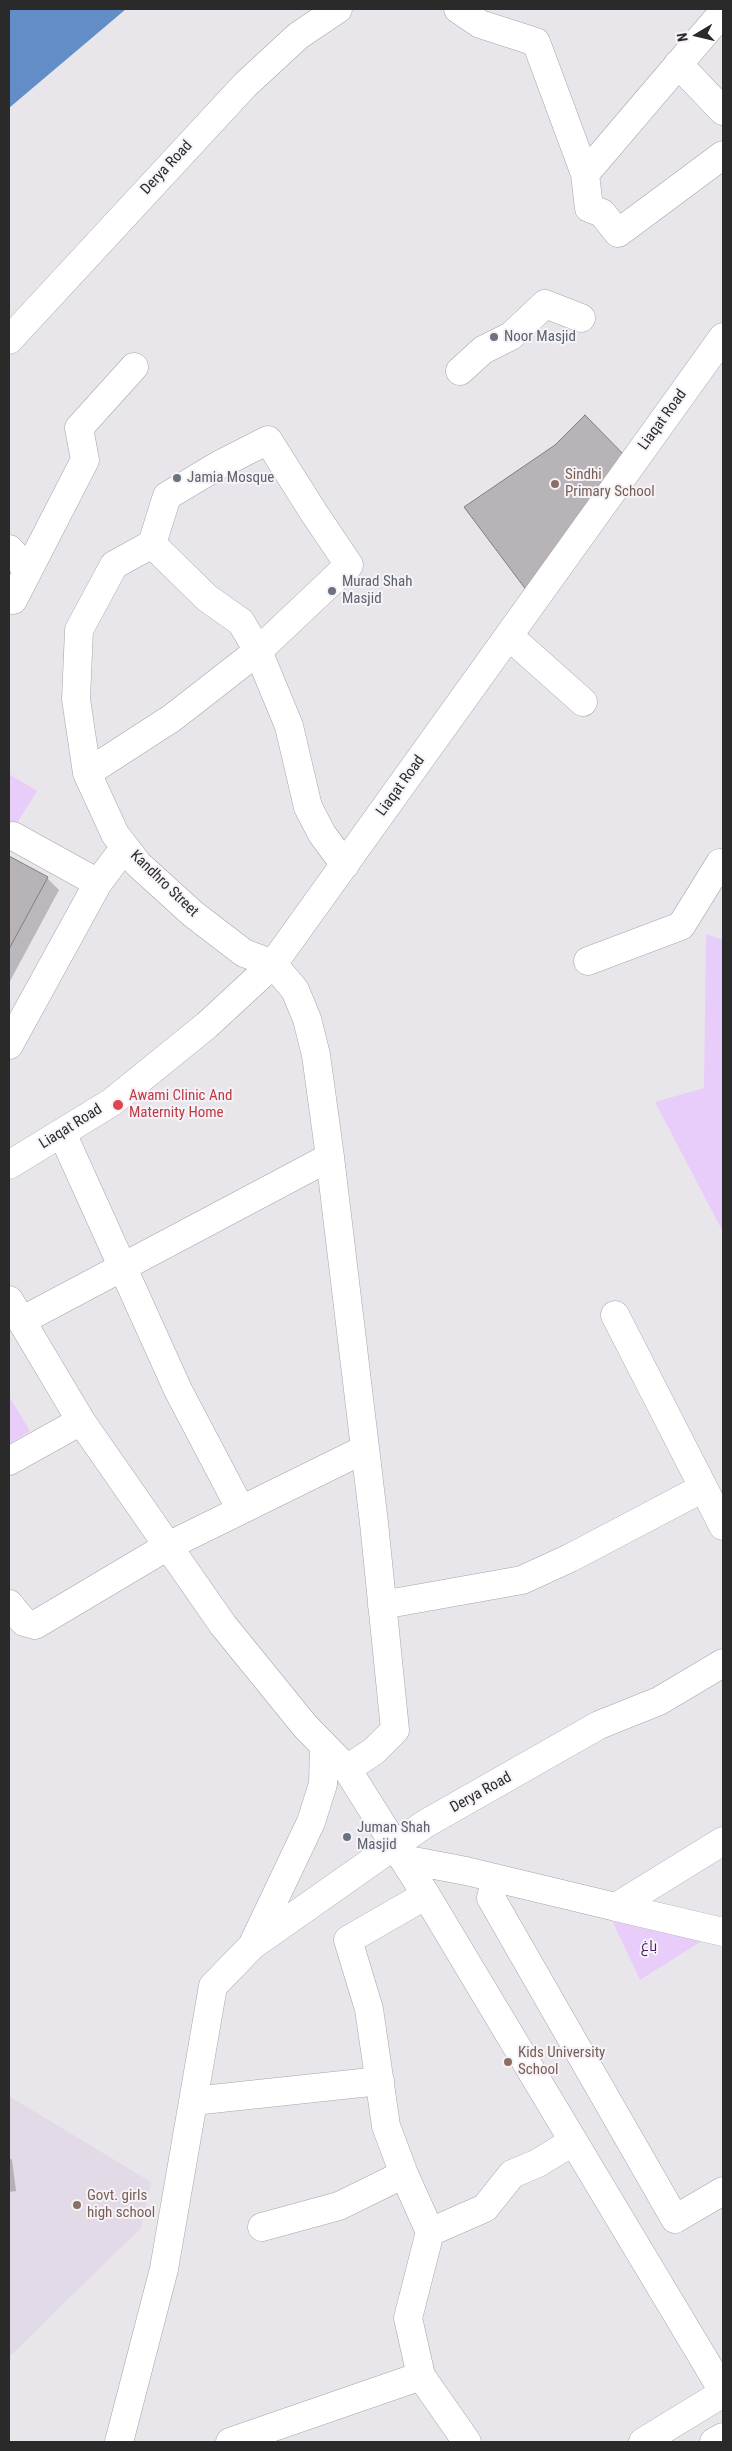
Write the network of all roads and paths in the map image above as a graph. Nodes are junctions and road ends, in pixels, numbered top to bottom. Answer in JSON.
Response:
{"nodes":[{"id":1,"x":338,"y":9,"type":"edge"},
{"id":2,"x":458,"y":9,"type":"edge"},
{"id":3,"x":723,"y":12,"type":"edge"},
{"id":4,"x":678,"y":64,"type":"junction"},
{"id":5,"x":723,"y":110,"type":"edge"},
{"id":6,"x":723,"y":155,"type":"edge"},
{"id":7,"x":585,"y":174,"type":"junction"},
{"id":8,"x":582,"y":318,"type":"dead end"},
{"id":9,"x":723,"y":337,"type":"edge"},
{"id":10,"x":9,"y":340,"type":"edge"},
{"id":11,"x":134,"y":366,"type":"dead end"},
{"id":12,"x":460,"y":371,"type":"dead end"},
{"id":13,"x":152,"y":544,"type":"junction"},
{"id":14,"x":9,"y":549,"type":"edge"},
{"id":15,"x":28,"y":570,"type":"junction"},
{"id":16,"x":13,"y":600,"type":"dead end"},
{"id":17,"x":509,"y":636,"type":"junction"},
{"id":18,"x":258,"y":651,"type":"junction"},
{"id":19,"x":583,"y":702,"type":"dead end"},
{"id":20,"x":87,"y":773,"type":"junction"},
{"id":21,"x":13,"y":836,"type":"dead end"},
{"id":22,"x":125,"y":847,"type":"junction"},
{"id":23,"x":720,"y":863,"type":"dead end"},
{"id":24,"x":345,"y":865,"type":"junction"},
{"id":25,"x":98,"y":883,"type":"junction"},
{"id":26,"x":588,"y":962,"type":"dead end"},
{"id":27,"x":273,"y":964,"type":"junction"},
{"id":28,"x":9,"y":1045,"type":"edge"},
{"id":29,"x":62,"y":1133,"type":"junction"},
{"id":30,"x":330,"y":1158,"type":"junction"},
{"id":31,"x":9,"y":1165,"type":"edge"},
{"id":32,"x":123,"y":1268,"type":"junction"},
{"id":33,"x":15,"y":1310,"type":"edge"},
{"id":34,"x":615,"y":1315,"type":"dead end"},
{"id":35,"x":81,"y":1421,"type":"junction"},
{"id":36,"x":365,"y":1449,"type":"junction"},
{"id":37,"x":9,"y":1461,"type":"edge"},
{"id":38,"x":704,"y":1488,"type":"junction"},
{"id":39,"x":241,"y":1510,"type":"junction"},
{"id":40,"x":723,"y":1526,"type":"edge"},
{"id":41,"x":168,"y":1546,"type":"junction"},
{"id":42,"x":9,"y":1604,"type":"edge"},
{"id":43,"x":382,"y":1605,"type":"junction"},
{"id":44,"x":723,"y":1663,"type":"edge"},
{"id":45,"x":324,"y":1746,"type":"junction"},
{"id":46,"x":347,"y":1769,"type":"junction"},
{"id":47,"x":723,"y":1841,"type":"edge"},
{"id":48,"x":399,"y":1852,"type":"junction"},
{"id":49,"x":496,"y":1878,"type":"junction"},
{"id":50,"x":426,"y":1895,"type":"junction"},
{"id":51,"x":616,"y":1907,"type":"junction"},
{"id":52,"x":723,"y":1932,"type":"edge"},
{"id":53,"x":252,"y":1946,"type":"junction"},
{"id":54,"x":380,"y":2081,"type":"junction"},
{"id":55,"x":193,"y":2101,"type":"junction"},
{"id":56,"x":572,"y":2142,"type":"junction"},
{"id":57,"x":404,"y":2174,"type":"junction"},
{"id":58,"x":723,"y":2191,"type":"edge"},
{"id":59,"x":262,"y":2226,"type":"dead end"},
{"id":60,"x":430,"y":2232,"type":"junction"},
{"id":61,"x":421,"y":2376,"type":"junction"},
{"id":62,"x":723,"y":2392,"type":"edge"},
{"id":63,"x":723,"y":2437,"type":"edge"},
{"id":64,"x":126,"y":2441,"type":"edge"},
{"id":65,"x":230,"y":2442,"type":"edge"},
{"id":66,"x":467,"y":2442,"type":"edge"},
{"id":67,"x":643,"y":2442,"type":"edge"},
{"id":68,"x":714,"y":2442,"type":"edge"}],
"edges":[{"from":1,"to":10,"type":"street","name":"Derya Road"},
{"from":2,"to":7,"type":"street"},
{"from":3,"to":4,"type":"street"},
{"from":4,"to":5,"type":"street"},
{"from":4,"to":7,"type":"street"},
{"from":6,"to":7,"type":"street"},
{"from":8,"to":12,"type":"street"},
{"from":9,"to":17,"type":"street","name":"Liaqat Road"},
{"from":11,"to":15,"type":"street"},
{"from":13,"to":18,"type":"street"},
{"from":13,"to":18,"type":"street"},
{"from":13,"to":20,"type":"street","name":"Kandhro Street"},
{"from":14,"to":15,"type":"street"},
{"from":15,"to":16,"type":"street"},
{"from":17,"to":19,"type":"street"},
{"from":17,"to":24,"type":"street","name":"Liaqat Road"},
{"from":18,"to":20,"type":"street"},
{"from":18,"to":24,"type":"street"},
{"from":20,"to":22,"type":"street","name":"Kandhro Street"},
{"from":21,"to":25,"type":"street"},
{"from":22,"to":25,"type":"street"},
{"from":22,"to":27,"type":"street","name":"Kandhro Street"},
{"from":23,"to":26,"type":"street"},
{"from":24,"to":27,"type":"street","name":"Liaqat Road"},
{"from":25,"to":28,"type":"street"},
{"from":27,"to":29,"type":"street","name":"Liaqat Road"},
{"from":27,"to":30,"type":"street"},
{"from":29,"to":31,"type":"street","name":"Liaqat Road"},
{"from":29,"to":32,"type":"street"},
{"from":30,"to":32,"type":"street"},
{"from":30,"to":36,"type":"street"},
{"from":32,"to":33,"type":"street"},
{"from":32,"to":39,"type":"street"},
{"from":33,"to":35,"type":"street"},
{"from":34,"to":38,"type":"street"},
{"from":35,"to":37,"type":"street"},
{"from":35,"to":41,"type":"street"},
{"from":36,"to":39,"type":"street"},
{"from":36,"to":43,"type":"street"},
{"from":38,"to":40,"type":"street"},
{"from":38,"to":43,"type":"street"},
{"from":39,"to":41,"type":"street"},
{"from":41,"to":42,"type":"street"},
{"from":41,"to":45,"type":"street"},
{"from":43,"to":46,"type":"street"},
{"from":44,"to":48,"type":"street","name":"Derya Road"},
{"from":45,"to":46,"type":"street"},
{"from":45,"to":53,"type":"street"},
{"from":46,"to":48,"type":"street"},
{"from":47,"to":51,"type":"street"},
{"from":48,"to":49,"type":"street"},
{"from":48,"to":50,"type":"street"},
{"from":48,"to":53,"type":"street","name":"Derya Road"},
{"from":49,"to":51,"type":"street"},
{"from":49,"to":58,"type":"street"},
{"from":50,"to":54,"type":"street"},
{"from":50,"to":56,"type":"street"},
{"from":51,"to":52,"type":"street"},
{"from":53,"to":55,"type":"street"},
{"from":54,"to":55,"type":"street"},
{"from":54,"to":57,"type":"street"},
{"from":55,"to":64,"type":"street"},
{"from":56,"to":60,"type":"street"},
{"from":56,"to":62,"type":"street"},
{"from":57,"to":59,"type":"street"},
{"from":57,"to":60,"type":"street"},
{"from":60,"to":61,"type":"street"},
{"from":61,"to":65,"type":"street"},
{"from":61,"to":66,"type":"street"},
{"from":62,"to":67,"type":"street"},
{"from":63,"to":68,"type":"street"}]}
